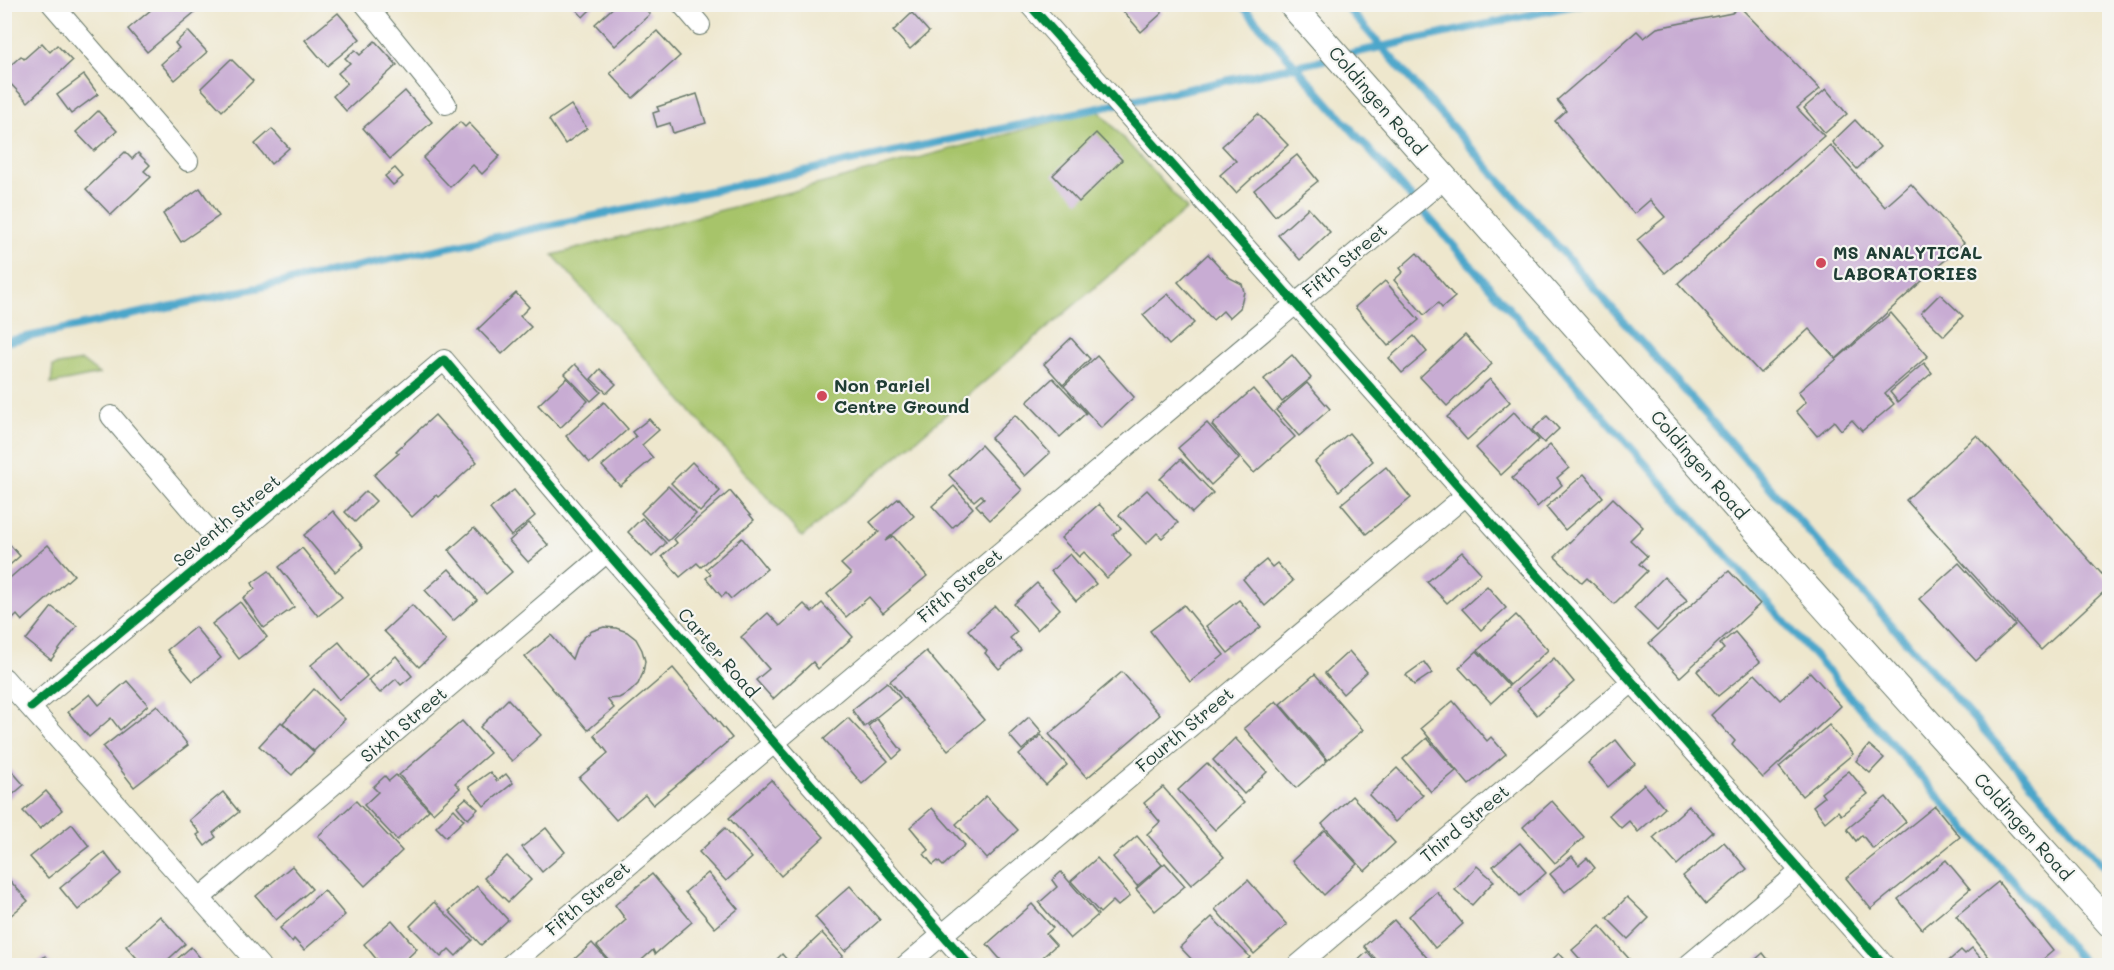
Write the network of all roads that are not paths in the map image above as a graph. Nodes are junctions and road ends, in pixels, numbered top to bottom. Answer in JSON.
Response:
{"nodes":[{"id":1,"x":52,"y":4,"type":"edge"},
{"id":2,"x":365,"y":4,"type":"edge"},
{"id":3,"x":682,"y":4,"type":"edge"},
{"id":4,"x":1029,"y":4,"type":"edge"},
{"id":5,"x":1291,"y":4,"type":"edge"},
{"id":6,"x":700,"y":25,"type":"dead end"},
{"id":7,"x":446,"y":104,"type":"dead end"},
{"id":8,"x":188,"y":161,"type":"dead end"},
{"id":9,"x":1436,"y":185,"type":"junction"},
{"id":10,"x":1295,"y":303,"type":"junction"},
{"id":11,"x":444,"y":360,"type":"joint"},
{"id":12,"x":111,"y":416,"type":"dead end"},
{"id":13,"x":1466,"y":495,"type":"junction"},
{"id":14,"x":223,"y":547,"type":"junction"},
{"id":15,"x":607,"y":552,"type":"junction"},
{"id":16,"x":4,"y":678,"type":"edge"},
{"id":17,"x":1632,"y":682,"type":"junction"},
{"id":18,"x":31,"y":706,"type":"junction"},
{"id":19,"x":774,"y":742,"type":"junction"},
{"id":20,"x":1800,"y":871,"type":"junction"},
{"id":21,"x":200,"y":898,"type":"junction"},
{"id":22,"x":2109,"y":924,"type":"edge"},
{"id":23,"x":943,"y":934,"type":"junction"},
{"id":24,"x":260,"y":966,"type":"edge"},
{"id":25,"x":509,"y":966,"type":"edge"},
{"id":26,"x":905,"y":966,"type":"edge"},
{"id":27,"x":970,"y":966,"type":"edge"},
{"id":28,"x":1298,"y":966,"type":"edge"},
{"id":29,"x":1687,"y":966,"type":"edge"},
{"id":30,"x":1885,"y":966,"type":"edge"}],
"edges":[{"from":1,"to":8,"type":"street"},
{"from":2,"to":7,"type":"street"},
{"from":3,"to":6,"type":"street"},
{"from":4,"to":10,"type":"street"},
{"from":5,"to":9,"type":"street","name":"Coldingen Road"},
{"from":9,"to":10,"type":"street","name":"Fifth Street"},
{"from":9,"to":22,"type":"street","name":"Coldingen Road"},
{"from":10,"to":13,"type":"street"},
{"from":10,"to":19,"type":"street","name":"Fifth Street"},
{"from":11,"to":14,"type":"street","name":"Seventh Street"},
{"from":11,"to":15,"type":"street","name":"Carter Road"},
{"from":12,"to":14,"type":"street"},
{"from":13,"to":17,"type":"street"},
{"from":13,"to":23,"type":"street","name":"Fourth Street"},
{"from":14,"to":18,"type":"street","name":"Seventh Street"},
{"from":15,"to":19,"type":"street","name":"Carter Road"},
{"from":15,"to":21,"type":"street","name":"Sixth Street"},
{"from":16,"to":18,"type":"street"},
{"from":17,"to":20,"type":"street"},
{"from":17,"to":28,"type":"street","name":"Third Street"},
{"from":18,"to":21,"type":"street"},
{"from":19,"to":23,"type":"street","name":"Carter Road"},
{"from":19,"to":25,"type":"street","name":"Fifth Street"},
{"from":20,"to":29,"type":"street"},
{"from":20,"to":30,"type":"street"},
{"from":21,"to":24,"type":"street"},
{"from":23,"to":26,"type":"street","name":"Fourth Street"},
{"from":23,"to":27,"type":"street","name":"Carter Road"}]}
